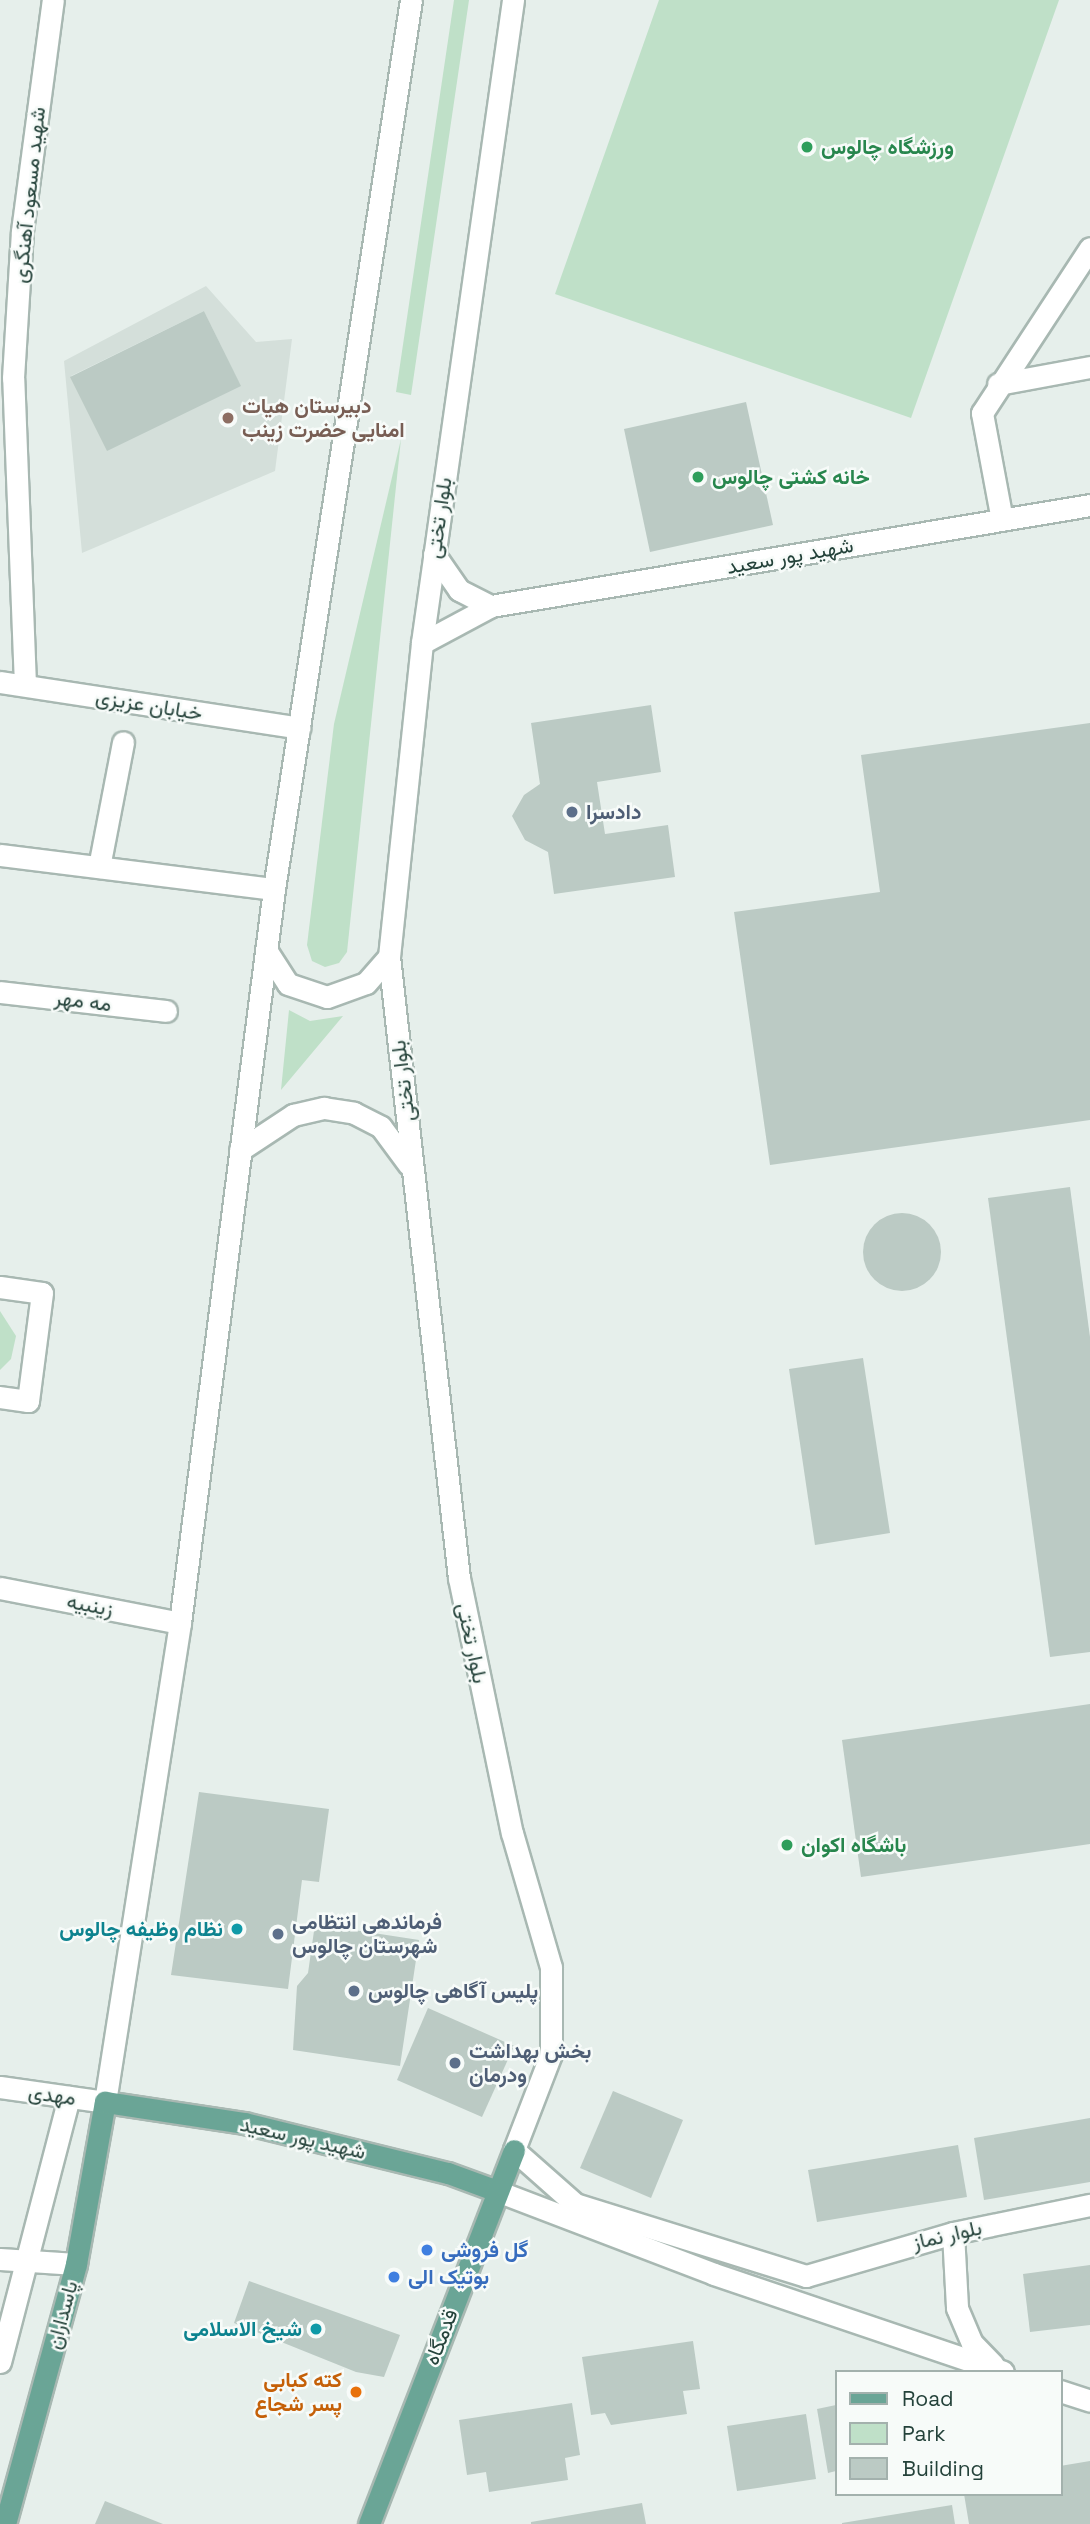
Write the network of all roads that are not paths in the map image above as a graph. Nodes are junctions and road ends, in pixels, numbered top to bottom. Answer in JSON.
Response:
{"nodes":[{"id":1,"x":53,"y":0,"type":"edge"},
{"id":2,"x":411,"y":0,"type":"edge"},
{"id":3,"x":513,"y":0,"type":"edge"},
{"id":4,"x":1090,"y":248,"type":"edge"},
{"id":5,"x":1090,"y":367,"type":"edge"},
{"id":6,"x":998,"y":384,"type":"junction"},
{"id":7,"x":1090,"y":505,"type":"edge"},
{"id":8,"x":1002,"y":520,"type":"junction"},
{"id":9,"x":434,"y":554,"type":"junction"},
{"id":10,"x":491,"y":606,"type":"junction"},
{"id":11,"x":422,"y":643,"type":"junction"},
{"id":12,"x":0,"y":682,"type":"edge"},
{"id":13,"x":25,"y":685,"type":"junction"},
{"id":14,"x":299,"y":728,"type":"junction"},
{"id":15,"x":123,"y":742,"type":"dead end"},
{"id":16,"x":0,"y":855,"type":"edge"},
{"id":17,"x":99,"y":867,"type":"junction"},
{"id":18,"x":274,"y":888,"type":"junction"},
{"id":19,"x":266,"y":950,"type":"junction"},
{"id":20,"x":389,"y":957,"type":"junction"},
{"id":21,"x":0,"y":992,"type":"edge"},
{"id":22,"x":166,"y":1011,"type":"dead end"},
{"id":23,"x":240,"y":1150,"type":"junction"},
{"id":24,"x":414,"y":1178,"type":"junction"},
{"id":25,"x":0,"y":1287,"type":"edge"},
{"id":26,"x":0,"y":1397,"type":"edge"},
{"id":27,"x":0,"y":1588,"type":"edge"},
{"id":28,"x":180,"y":1623,"type":"junction"},
{"id":29,"x":0,"y":2087,"type":"edge"},
{"id":30,"x":69,"y":2097,"type":"junction"},
{"id":31,"x":105,"y":2102,"type":"junction"},
{"id":32,"x":514,"y":2150,"type":"junction"},
{"id":33,"x":497,"y":2192,"type":"junction"},
{"id":34,"x":1090,"y":2205,"type":"edge"},
{"id":35,"x":953,"y":2232,"type":"junction"},
{"id":36,"x":0,"y":2259,"type":"edge"},
{"id":37,"x":28,"y":2261,"type":"junction"},
{"id":38,"x":76,"y":2264,"type":"junction"},
{"id":39,"x":0,"y":2361,"type":"edge"},
{"id":40,"x":998,"y":2370,"type":"edge"},
{"id":41,"x":1000,"y":2370,"type":"edge"},
{"id":42,"x":1062,"y":2392,"type":"edge"},
{"id":43,"x":1090,"y":2401,"type":"edge"},
{"id":44,"x":5,"y":2524,"type":"edge"},
{"id":45,"x":369,"y":2524,"type":"edge"}],
"edges":[{"from":1,"to":13,"type":"main road","name":"شهید مسعود آهنگری"},
{"from":2,"to":14,"type":"main road"},
{"from":3,"to":9,"type":"main road","name":"بلوار تختی"},
{"from":4,"to":6,"type":"main road"},
{"from":5,"to":6,"type":"main road"},
{"from":6,"to":8,"type":"main road"},
{"from":7,"to":8,"type":"main road","name":"شهید پور سعید"},
{"from":8,"to":10,"type":"main road","name":"شهید پور سعید"},
{"from":9,"to":10,"type":"main road"},
{"from":9,"to":11,"type":"main road","name":"بلوار تختی"},
{"from":10,"to":11,"type":"main road","name":"شهید پور سعید"},
{"from":11,"to":20,"type":"main road","name":"بلوار تختی"},
{"from":12,"to":13,"type":"main road","name":"خیابان عزیزی"},
{"from":13,"to":14,"type":"main road","name":"خیابان عزیزی"},
{"from":14,"to":18,"type":"main road"},
{"from":15,"to":17,"type":"main road"},
{"from":16,"to":17,"type":"main road"},
{"from":17,"to":18,"type":"main road"},
{"from":18,"to":19,"type":"main road"},
{"from":19,"to":20,"type":"main road"},
{"from":19,"to":23,"type":"main road"},
{"from":20,"to":24,"type":"main road","name":"بلوار تختی"},
{"from":21,"to":22,"type":"main road","name":"مه مهر"},
{"from":23,"to":24,"type":"main road"},
{"from":23,"to":28,"type":"main road"},
{"from":24,"to":32,"type":"main road","name":"بلوار تختی"},
{"from":25,"to":26,"type":"main road"},
{"from":27,"to":28,"type":"main road","name":"زینبیه"},
{"from":28,"to":31,"type":"main road"},
{"from":29,"to":30,"type":"main road","name":"مهدی"},
{"from":30,"to":31,"type":"main road","name":"مهدی"},
{"from":30,"to":37,"type":"main road"},
{"from":31,"to":33,"type":"main road","name":"شهید پور سعید"},
{"from":31,"to":38,"type":"main road","name":"پاسداران"},
{"from":32,"to":33,"type":"main road","name":"قدمگاه"},
{"from":32,"to":35,"type":"main road","name":"بلوار نماز"},
{"from":33,"to":40,"type":"main road"},
{"from":33,"to":45,"type":"main road","name":"قدمگاه"},
{"from":34,"to":35,"type":"main road","name":"بلوار نماز"},
{"from":35,"to":41,"type":"main road"},
{"from":36,"to":37,"type":"main road"},
{"from":37,"to":38,"type":"main road"},
{"from":37,"to":39,"type":"main road"},
{"from":38,"to":44,"type":"main road","name":"پاسداران"},
{"from":42,"to":43,"type":"main road"}]}
